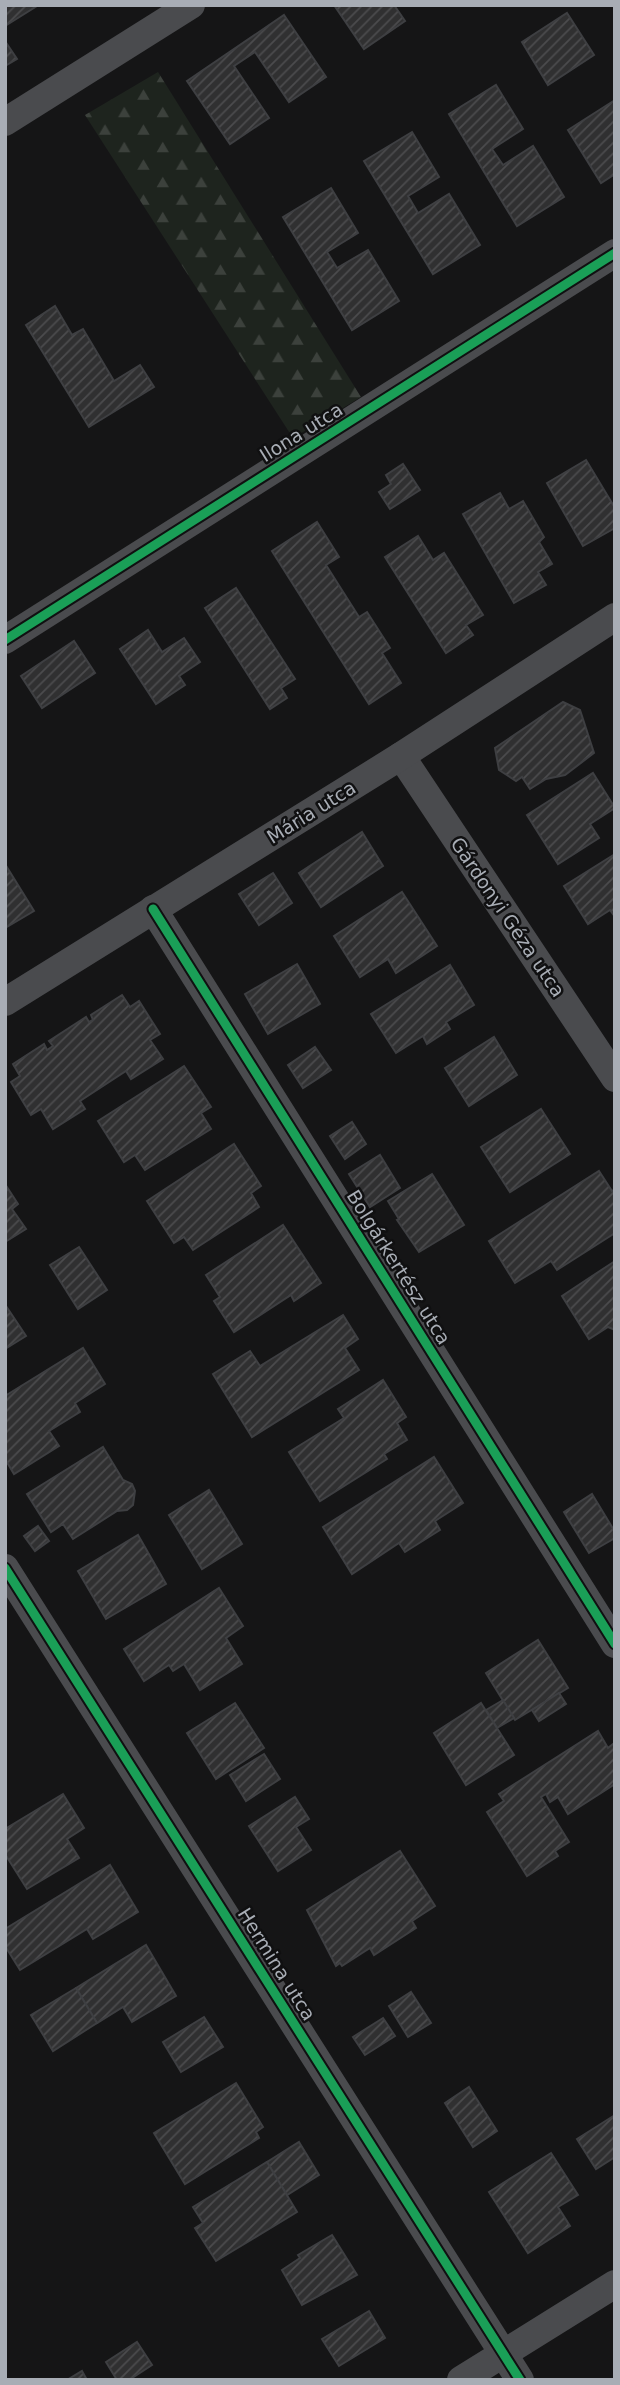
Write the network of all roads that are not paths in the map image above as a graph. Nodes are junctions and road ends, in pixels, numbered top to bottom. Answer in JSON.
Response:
{"nodes":[{"id":1,"x":191,"y":5,"type":"edge"},
{"id":2,"x":5,"y":122,"type":"edge"},
{"id":3,"x":615,"y":253,"type":"edge"},
{"id":4,"x":615,"y":617,"type":"edge"},
{"id":5,"x":5,"y":640,"type":"edge"},
{"id":6,"x":401,"y":756,"type":"junction"},
{"id":7,"x":153,"y":909,"type":"junction"},
{"id":8,"x":5,"y":1002,"type":"edge"},
{"id":9,"x":615,"y":1078,"type":"edge"},
{"id":10,"x":5,"y":1568,"type":"edge"},
{"id":11,"x":615,"y":1644,"type":"edge"},
{"id":12,"x":615,"y":2284,"type":"edge"},
{"id":13,"x":503,"y":2354,"type":"junction"},
{"id":14,"x":461,"y":2380,"type":"edge"},
{"id":15,"x":520,"y":2380,"type":"edge"}],
"edges":[{"from":1,"to":2,"type":"street"},
{"from":3,"to":5,"type":"street","name":"Ilona utca"},
{"from":4,"to":6,"type":"street","name":"Mária utca"},
{"from":6,"to":7,"type":"street","name":"Mária utca"},
{"from":6,"to":9,"type":"street","name":"Gárdonyi Géza utca"},
{"from":7,"to":8,"type":"street","name":"Mária utca"},
{"from":7,"to":11,"type":"street","name":"Bolgárkertész utca"},
{"from":10,"to":13,"type":"street","name":"Hermina utca"},
{"from":12,"to":13,"type":"street"},
{"from":13,"to":14,"type":"street"},
{"from":13,"to":15,"type":"street","name":"Hermina utca"}]}
